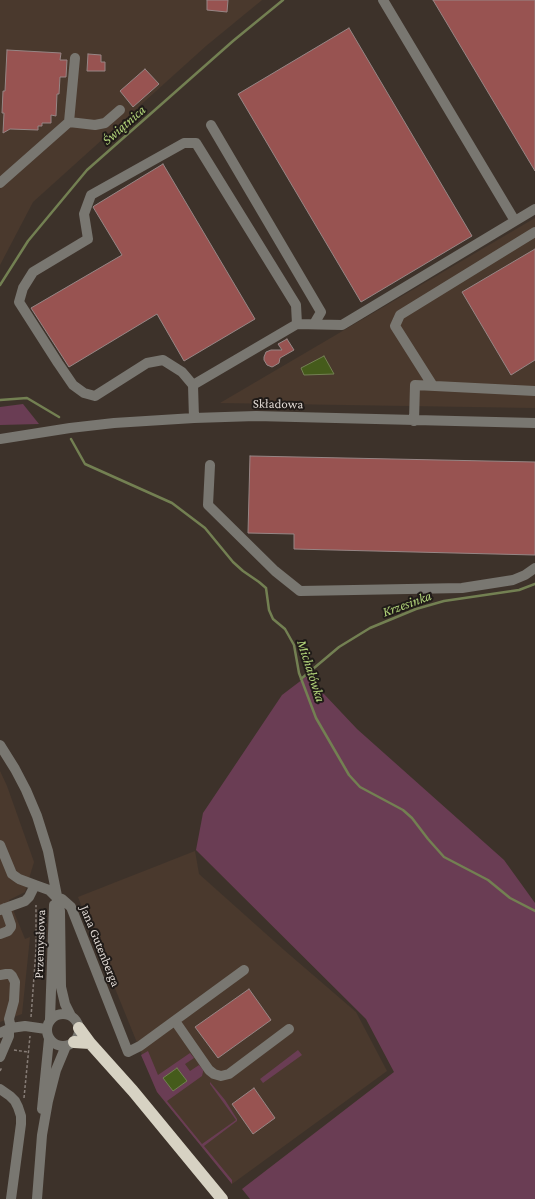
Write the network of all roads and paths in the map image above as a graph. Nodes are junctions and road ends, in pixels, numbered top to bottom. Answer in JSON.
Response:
{"nodes":[{"id":1,"x":383,"y":0,"type":"edge"},
{"id":2,"x":75,"y":58,"type":"dead end"},
{"id":3,"x":120,"y":110,"type":"dead end"},
{"id":4,"x":70,"y":122,"type":"junction"},
{"id":5,"x":211,"y":125,"type":"dead end"},
{"id":6,"x":0,"y":182,"type":"edge"},
{"id":7,"x":535,"y":209,"type":"edge"},
{"id":8,"x":515,"y":221,"type":"junction"},
{"id":9,"x":535,"y":232,"type":"edge"},
{"id":10,"x":297,"y":324,"type":"junction"},
{"id":11,"x":314,"y":324,"type":"junction"},
{"id":12,"x":193,"y":385,"type":"junction"},
{"id":13,"x":433,"y":386,"type":"junction"},
{"id":14,"x":535,"y":391,"type":"edge"},
{"id":15,"x":194,"y":418,"type":"junction"},
{"id":16,"x":414,"y":421,"type":"junction"},
{"id":17,"x":535,"y":423,"type":"edge"},
{"id":18,"x":0,"y":438,"type":"edge"},
{"id":19,"x":210,"y":465,"type":"dead end"},
{"id":20,"x":535,"y":568,"type":"edge"},
{"id":21,"x":0,"y":745,"type":"edge"},
{"id":22,"x":0,"y":845,"type":"edge"},
{"id":23,"x":34,"y":889,"type":"junction"},
{"id":24,"x":56,"y":897,"type":"junction"},
{"id":25,"x":2,"y":909,"type":"edge"},
{"id":26,"x":0,"y":934,"type":"edge"},
{"id":27,"x":244,"y":970,"type":"dead end"},
{"id":28,"x":0,"y":975,"type":"edge"},
{"id":29,"x":71,"y":1016,"type":"junction"},
{"id":30,"x":31,"y":1019,"type":"dead end"},
{"id":31,"x":50,"y":1019,"type":"junction"},
{"id":32,"x":175,"y":1021,"type":"junction"},
{"id":33,"x":79,"y":1028,"type":"junction"},
{"id":34,"x":289,"y":1029,"type":"dead end"},
{"id":35,"x":7,"y":1030,"type":"edge"},
{"id":36,"x":30,"y":1032,"type":"dead end"},
{"id":37,"x":47,"y":1034,"type":"junction"},
{"id":38,"x":90,"y":1043,"type":"junction"},
{"id":39,"x":70,"y":1044,"type":"junction"},
{"id":40,"x":0,"y":1057,"type":"edge"},
{"id":41,"x":0,"y":1089,"type":"edge"},
{"id":42,"x":21,"y":1116,"type":"junction"},
{"id":43,"x":42,"y":1135,"type":"junction"},
{"id":44,"x":217,"y":1198,"type":"edge"},
{"id":45,"x":11,"y":1199,"type":"edge"},
{"id":46,"x":37,"y":1199,"type":"edge"}],
"edges":[{"from":1,"to":8,"type":"street"},
{"from":2,"to":4,"type":"street"},
{"from":3,"to":4,"type":"street"},
{"from":4,"to":6,"type":"street"},
{"from":5,"to":11,"type":"street"},
{"from":7,"to":8,"type":"street"},
{"from":8,"to":11,"type":"street"},
{"from":9,"to":13,"type":"street"},
{"from":10,"to":11,"type":"street"},
{"from":10,"to":12,"type":"street"},
{"from":10,"to":12,"type":"street"},
{"from":12,"to":15,"type":"street"},
{"from":13,"to":14,"type":"street"},
{"from":13,"to":16,"type":"street"},
{"from":15,"to":16,"type":"street","name":"Składowa"},
{"from":15,"to":18,"type":"street","name":"Składowa"},
{"from":16,"to":17,"type":"street","name":"Składowa"},
{"from":19,"to":20,"type":"street"},
{"from":21,"to":24,"type":"street"},
{"from":22,"to":23,"type":"street","name":"Jana Gutenberga"},
{"from":23,"to":24,"type":"street","name":"Jana Gutenberga"},
{"from":23,"to":25,"type":"street"},
{"from":23,"to":30,"type":"path"},
{"from":24,"to":29,"type":"street","name":"Przemysłowa"},
{"from":24,"to":31,"type":"street","name":"Przemysłowa"},
{"from":24,"to":32,"type":"street","name":"Jana Gutenberga"},
{"from":25,"to":26,"type":"street"},
{"from":27,"to":32,"type":"street"},
{"from":28,"to":35,"type":"street"},
{"from":29,"to":31,"type":"street"},
{"from":29,"to":33,"type":"street"},
{"from":31,"to":37,"type":"street"},
{"from":32,"to":34,"type":"street"},
{"from":33,"to":38,"type":"highway"},
{"from":33,"to":39,"type":"street"},
{"from":35,"to":37,"type":"street"},
{"from":35,"to":40,"type":"street"},
{"from":36,"to":42,"type":"path"},
{"from":37,"to":39,"type":"street"},
{"from":37,"to":43,"type":"street"},
{"from":38,"to":39,"type":"highway"},
{"from":38,"to":44,"type":"highway"},
{"from":39,"to":43,"type":"street"},
{"from":41,"to":42,"type":"street"},
{"from":42,"to":45,"type":"street"},
{"from":43,"to":46,"type":"street"}]}
